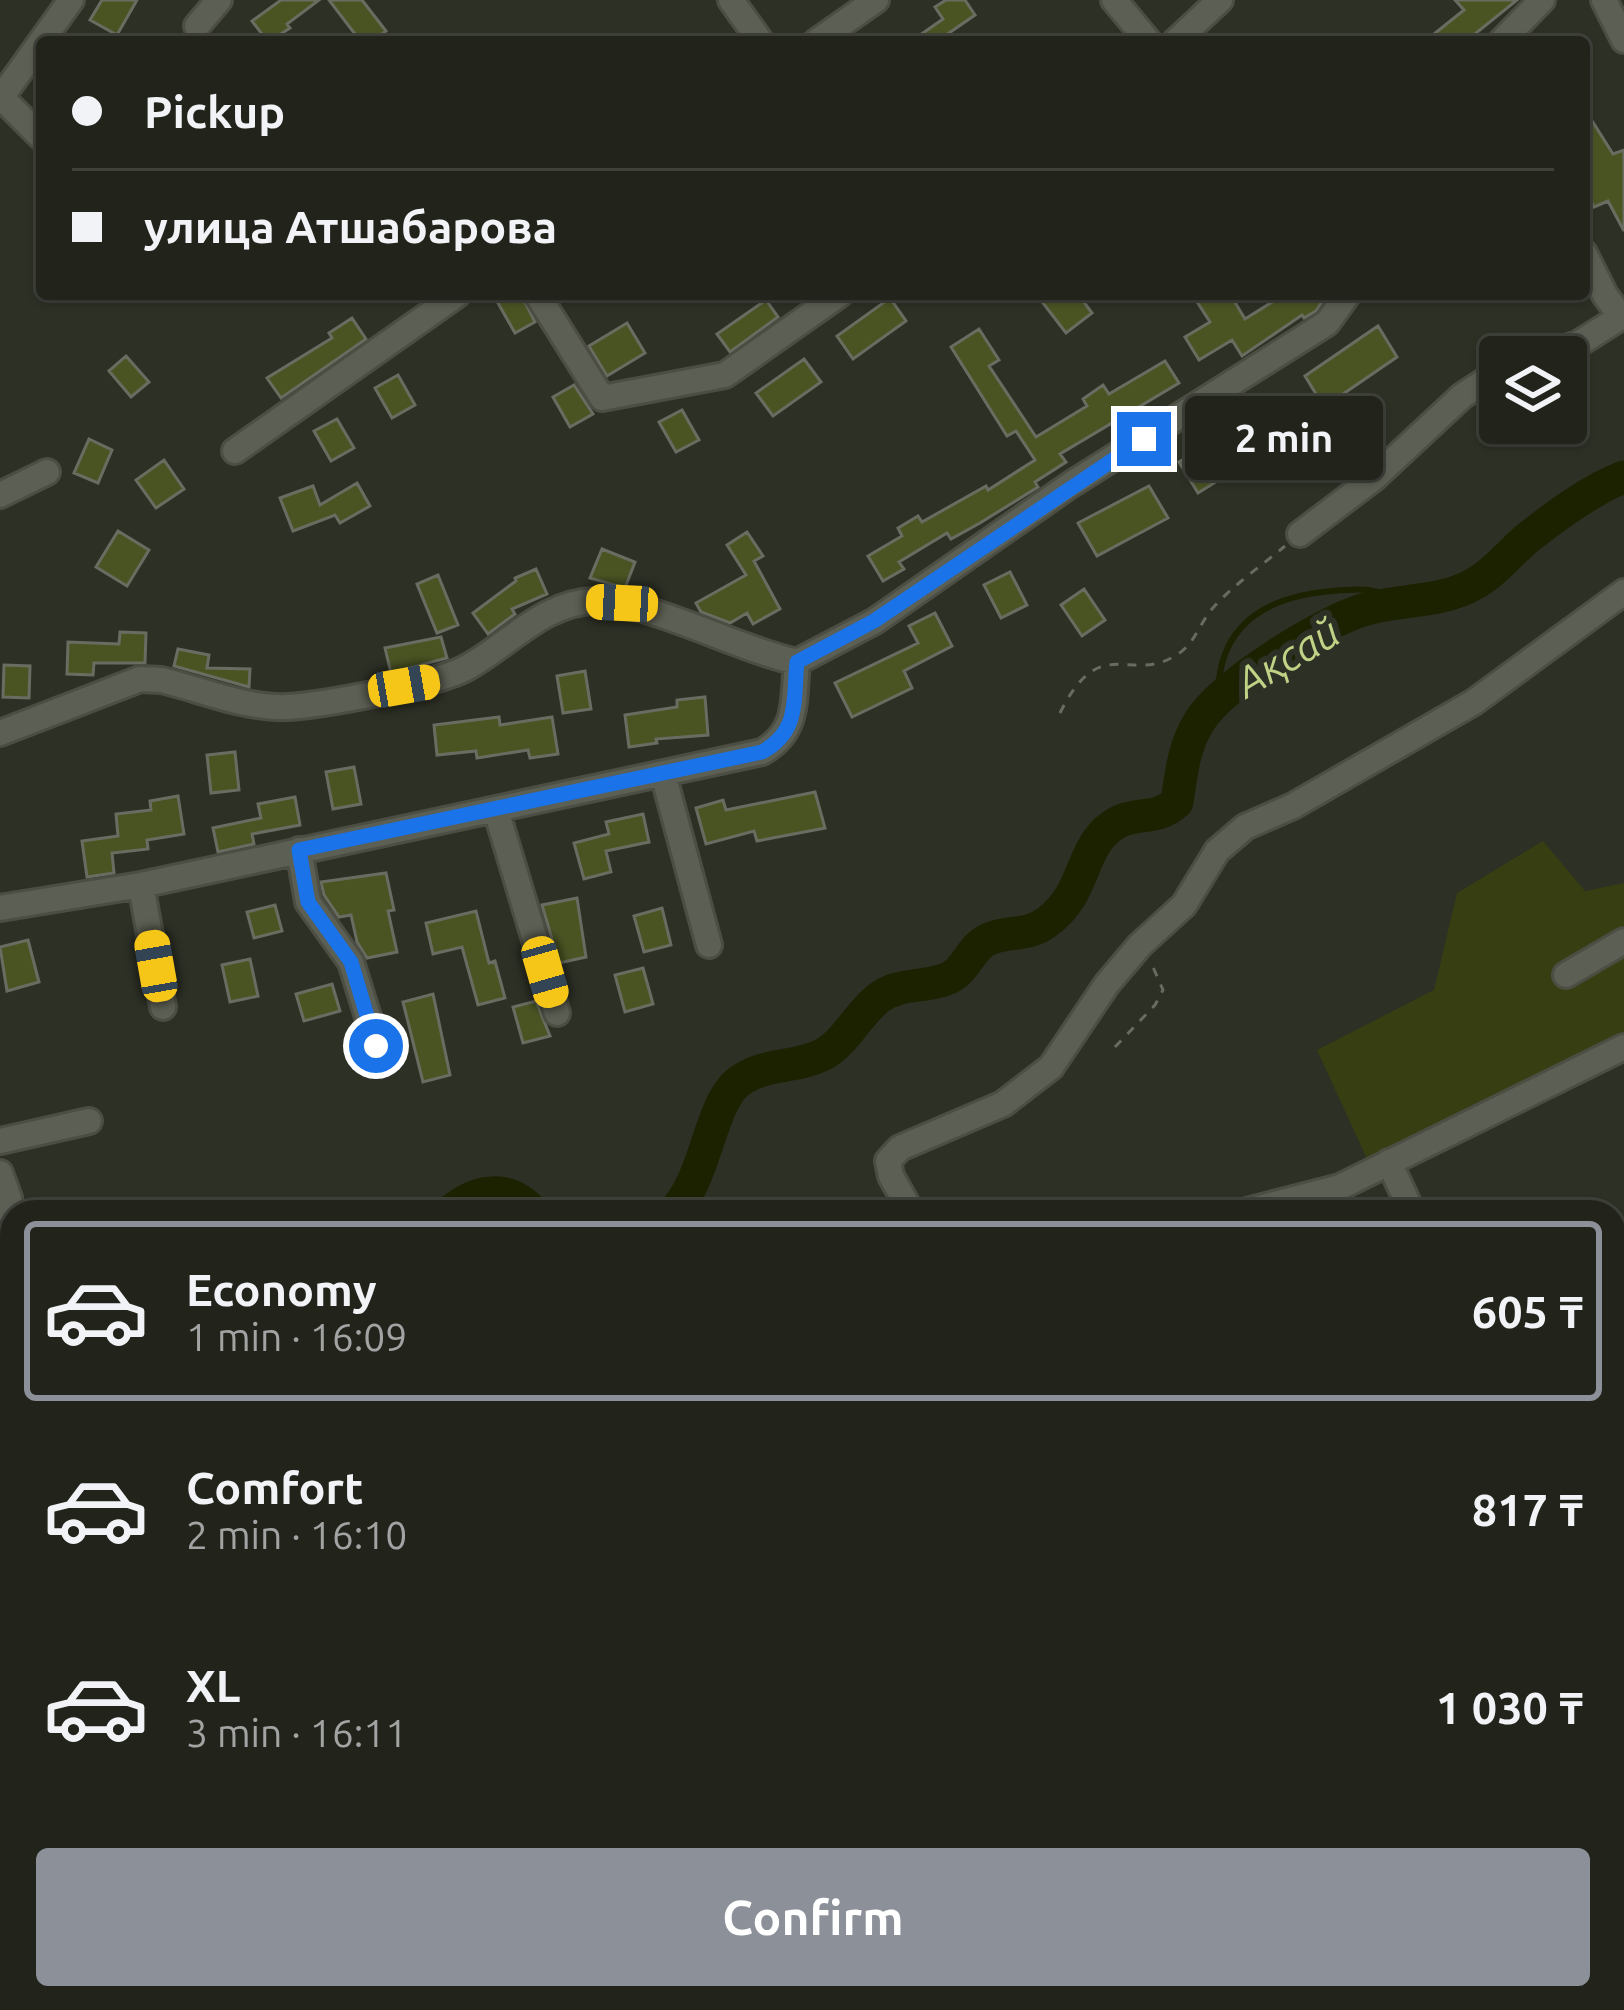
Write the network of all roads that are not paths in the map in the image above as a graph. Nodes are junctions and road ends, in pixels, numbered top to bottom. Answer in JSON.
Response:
{"nodes":[{"id":1,"x":71,"y":0,"type":"edge"},
{"id":2,"x":219,"y":0,"type":"edge"},
{"id":3,"x":731,"y":0,"type":"edge"},
{"id":4,"x":876,"y":0,"type":"edge"},
{"id":5,"x":1114,"y":0,"type":"edge"},
{"id":6,"x":1220,"y":0,"type":"edge"},
{"id":7,"x":1542,"y":0,"type":"edge"},
{"id":8,"x":1604,"y":0,"type":"edge"},
{"id":9,"x":197,"y":26,"type":"dead end"},
{"id":10,"x":45,"y":36,"type":"edge"},
{"id":11,"x":756,"y":36,"type":"edge"},
{"id":12,"x":825,"y":36,"type":"edge"},
{"id":13,"x":1144,"y":36,"type":"edge"},
{"id":14,"x":1181,"y":36,"type":"edge"},
{"id":15,"x":1507,"y":36,"type":"edge"},
{"id":16,"x":1624,"y":40,"type":"edge"},
{"id":17,"x":36,"y":49,"type":"edge"},
{"id":18,"x":1,"y":98,"type":"edge"},
{"id":19,"x":36,"y":132,"type":"edge"},
{"id":20,"x":1590,"y":265,"type":"edge"},
{"id":21,"x":449,"y":300,"type":"edge"},
{"id":22,"x":542,"y":300,"type":"edge"},
{"id":23,"x":831,"y":300,"type":"edge"},
{"id":24,"x":1344,"y":300,"type":"edge"},
{"id":25,"x":1622,"y":316,"type":"edge"},
{"id":26,"x":1587,"y":340,"type":"edge"},
{"id":27,"x":1479,"y":384,"type":"edge"},
{"id":28,"x":235,"y":451,"type":"dead end"},
{"id":29,"x":47,"y":472,"type":"dead end"},
{"id":30,"x":0,"y":495,"type":"edge"},
{"id":31,"x":1300,"y":534,"type":"road end"},
{"id":32,"x":1624,"y":592,"type":"edge"},
{"id":33,"x":797,"y":662,"type":"junction"},
{"id":34,"x":0,"y":733,"type":"edge"},
{"id":35,"x":663,"y":774,"type":"junction"},
{"id":36,"x":496,"y":810,"type":"junction"},
{"id":37,"x":299,"y":850,"type":"junction"},
{"id":38,"x":141,"y":885,"type":"junction"},
{"id":39,"x":0,"y":908,"type":"edge"},
{"id":40,"x":1624,"y":941,"type":"edge"},
{"id":41,"x":709,"y":945,"type":"dead end"},
{"id":42,"x":1565,"y":975,"type":"dead end"},
{"id":43,"x":164,"y":1007,"type":"dead end"},
{"id":44,"x":557,"y":1013,"type":"dead end"},
{"id":45,"x":376,"y":1046,"type":"dead end"},
{"id":46,"x":1624,"y":1046,"type":"edge"},
{"id":47,"x":89,"y":1121,"type":"dead end"},
{"id":48,"x":0,"y":1141,"type":"edge"},
{"id":49,"x":1389,"y":1162,"type":"junction"},
{"id":50,"x":904,"y":1200,"type":"edge"},
{"id":51,"x":1288,"y":1200,"type":"edge"},
{"id":52,"x":1406,"y":1200,"type":"edge"}],
"edges":[{"from":1,"to":10,"type":"street"},
{"from":2,"to":9,"type":"street"},
{"from":3,"to":11,"type":"street"},
{"from":4,"to":12,"type":"street"},
{"from":5,"to":13,"type":"street"},
{"from":6,"to":14,"type":"street"},
{"from":7,"to":15,"type":"street"},
{"from":8,"to":16,"type":"street"},
{"from":17,"to":18,"type":"street"},
{"from":18,"to":19,"type":"street"},
{"from":20,"to":25,"type":"street"},
{"from":21,"to":28,"type":"street"},
{"from":22,"to":23,"type":"street"},
{"from":24,"to":33,"type":"street"},
{"from":25,"to":26,"type":"street"},
{"from":27,"to":31,"type":"street"},
{"from":29,"to":30,"type":"street"},
{"from":32,"to":50,"type":"street"},
{"from":33,"to":34,"type":"street"},
{"from":33,"to":35,"type":"street"},
{"from":35,"to":36,"type":"street"},
{"from":35,"to":41,"type":"street"},
{"from":36,"to":37,"type":"street"},
{"from":36,"to":44,"type":"street"},
{"from":37,"to":38,"type":"street"},
{"from":37,"to":45,"type":"street"},
{"from":38,"to":39,"type":"street"},
{"from":38,"to":43,"type":"street"},
{"from":40,"to":42,"type":"street"},
{"from":46,"to":49,"type":"street"},
{"from":47,"to":48,"type":"street"},
{"from":49,"to":51,"type":"street"},
{"from":49,"to":52,"type":"street"}]}
